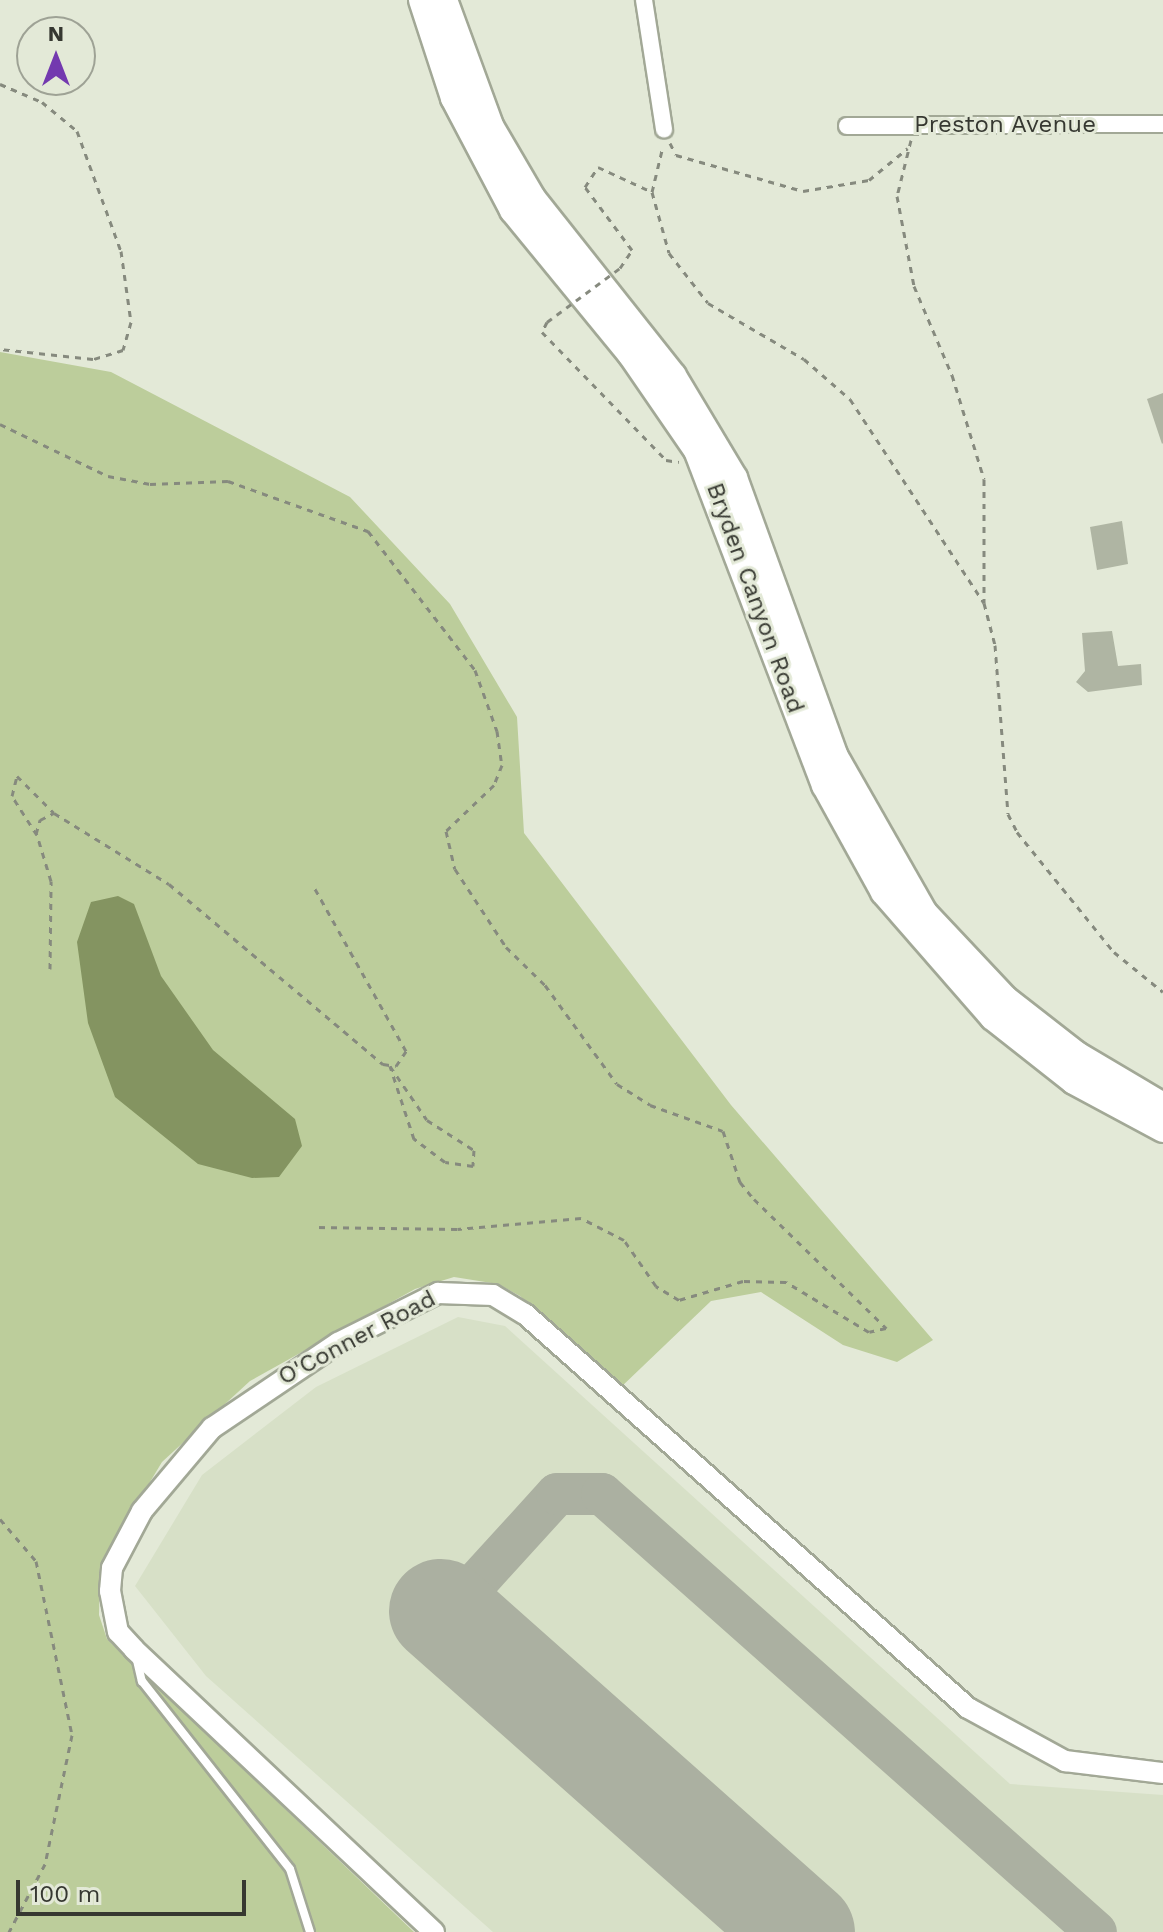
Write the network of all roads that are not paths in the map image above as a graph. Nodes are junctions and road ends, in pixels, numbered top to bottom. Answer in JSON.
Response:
{"nodes":[{"id":1,"x":422,"y":0,"type":"edge"},
{"id":2,"x":444,"y":0,"type":"edge"},
{"id":3,"x":644,"y":0,"type":"edge"},
{"id":4,"x":1163,"y":124,"type":"edge"},
{"id":5,"x":847,"y":126,"type":"dead end"},
{"id":6,"x":664,"y":129,"type":"road end"},
{"id":7,"x":1163,"y":1106,"type":"edge"},
{"id":8,"x":1163,"y":1129,"type":"edge"},
{"id":9,"x":134,"y":1649,"type":"junction"},
{"id":10,"x":1163,"y":1773,"type":"edge"},
{"id":11,"x":310,"y":1932,"type":"edge"},
{"id":12,"x":434,"y":1932,"type":"edge"}],
"edges":[{"from":1,"to":8,"type":"main road","name":"Bryden Canyon Road"},
{"from":2,"to":7,"type":"main road","name":"Bryden Canyon Road"},
{"from":3,"to":6,"type":"street"},
{"from":4,"to":5,"type":"street","name":"Preston Avenue"},
{"from":9,"to":10,"type":"street","name":"O'Conner Road"},
{"from":9,"to":11,"type":"lane"},
{"from":9,"to":12,"type":"street","name":"O'Conner Road"}]}
